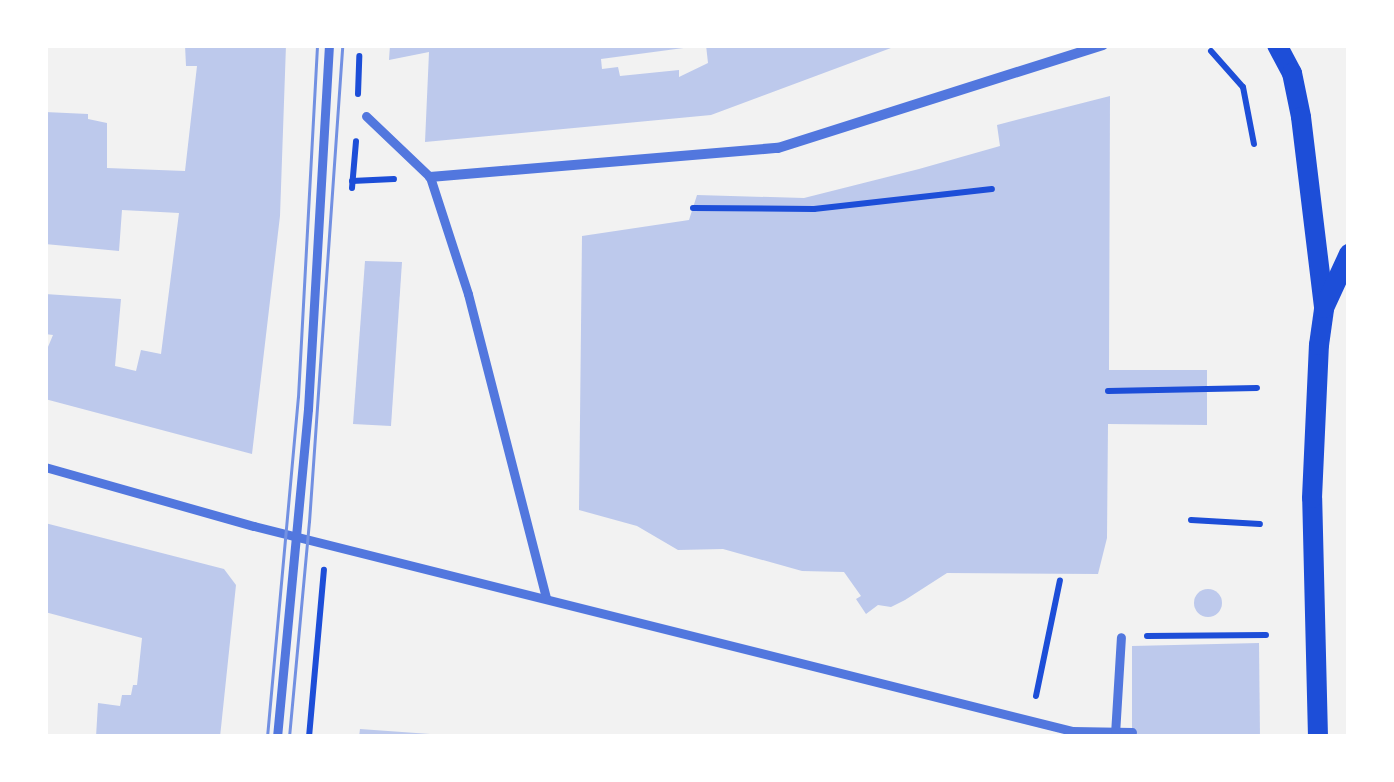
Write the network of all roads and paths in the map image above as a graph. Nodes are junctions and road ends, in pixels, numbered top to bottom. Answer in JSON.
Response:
{"nodes":[{"id":1,"x":329,"y":45,"type":"edge"},
{"id":2,"x":1102,"y":45,"type":"edge"},
{"id":3,"x":1277,"y":45,"type":"edge"},
{"id":4,"x":1211,"y":51,"type":"dead end"},
{"id":5,"x":366,"y":116,"type":"dead end"},
{"id":6,"x":1254,"y":144,"type":"dead end"},
{"id":7,"x":430,"y":177,"type":"junction"},
{"id":8,"x":322,"y":178,"type":"junction"},
{"id":9,"x":992,"y":189,"type":"dead end"},
{"id":10,"x":693,"y":208,"type":"dead end"},
{"id":11,"x":1349,"y":254,"type":"edge"},
{"id":12,"x":1349,"y":286,"type":"edge"},
{"id":13,"x":1324,"y":308,"type":"junction"},
{"id":14,"x":1257,"y":388,"type":"dead end"},
{"id":15,"x":1108,"y":391,"type":"dead end"},
{"id":16,"x":45,"y":467,"type":"edge"},
{"id":17,"x":1191,"y":520,"type":"dead end"},
{"id":18,"x":1260,"y":524,"type":"dead end"},
{"id":19,"x":296,"y":534,"type":"junction"},
{"id":20,"x":1060,"y":580,"type":"dead end"},
{"id":21,"x":546,"y":597,"type":"junction"},
{"id":22,"x":1266,"y":635,"type":"dead end"},
{"id":23,"x":1121,"y":636,"type":"joint"},
{"id":24,"x":1031,"y":721,"type":"junction"},
{"id":25,"x":1132,"y":732,"type":"dead end"},
{"id":26,"x":1115,"y":735,"type":"edge"},
{"id":27,"x":277,"y":737,"type":"edge"},
{"id":28,"x":1318,"y":737,"type":"edge"}],
"edges":[{"from":1,"to":8,"type":"street"},
{"from":2,"to":7,"type":"street"},
{"from":3,"to":13,"type":"main road"},
{"from":4,"to":6,"type":"path"},
{"from":5,"to":7,"type":"street"},
{"from":7,"to":8,"type":"path"},
{"from":7,"to":21,"type":"street"},
{"from":8,"to":19,"type":"street"},
{"from":9,"to":10,"type":"path"},
{"from":11,"to":13,"type":"main road"},
{"from":12,"to":13,"type":"main road"},
{"from":13,"to":28,"type":"main road"},
{"from":14,"to":15,"type":"path"},
{"from":16,"to":19,"type":"street"},
{"from":17,"to":18,"type":"path"},
{"from":19,"to":21,"type":"street"},
{"from":19,"to":27,"type":"street"},
{"from":20,"to":24,"type":"path"},
{"from":21,"to":24,"type":"street"},
{"from":22,"to":23,"type":"path"},
{"from":23,"to":26,"type":"street"},
{"from":24,"to":26,"type":"street"},
{"from":25,"to":26,"type":"street"}]}
